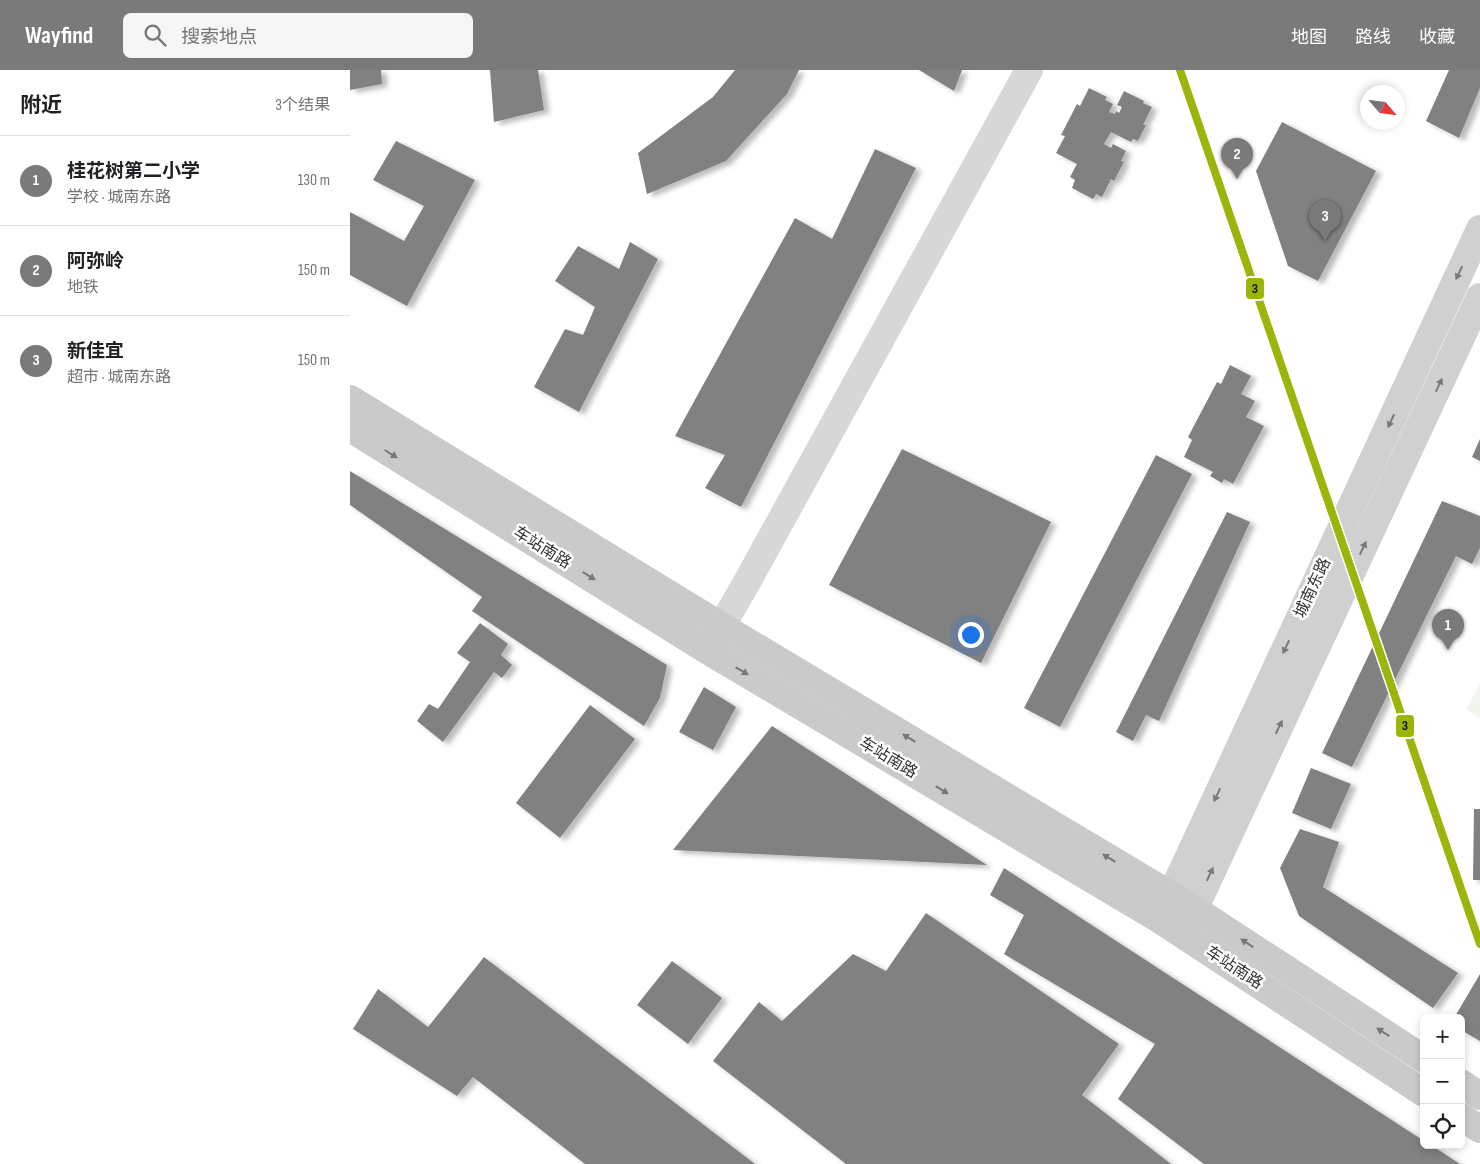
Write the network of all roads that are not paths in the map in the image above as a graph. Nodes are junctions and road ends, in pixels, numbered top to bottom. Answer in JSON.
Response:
{"nodes":[{"id":1,"x":1029,"y":70,"type":"edge"},
{"id":2,"x":1480,"y":229,"type":"edge"},
{"id":3,"x":1480,"y":297,"type":"edge"},
{"id":4,"x":350,"y":399,"type":"edge"},
{"id":5,"x":350,"y":428,"type":"edge"},
{"id":6,"x":721,"y":626,"type":"junction"},
{"id":7,"x":707,"y":650,"type":"junction"},
{"id":8,"x":1171,"y":895,"type":"junction"},
{"id":9,"x":1194,"y":909,"type":"junction"},
{"id":10,"x":1159,"y":919,"type":"junction"},
{"id":11,"x":1182,"y":934,"type":"junction"},
{"id":12,"x":1420,"y":1056,"type":"edge"},
{"id":13,"x":1465,"y":1086,"type":"edge"},
{"id":14,"x":1420,"y":1090,"type":"edge"},
{"id":15,"x":1480,"y":1096,"type":"edge"},
{"id":16,"x":1465,"y":1120,"type":"edge"},
{"id":17,"x":1480,"y":1130,"type":"edge"}],
"edges":[{"from":1,"to":6,"type":"street"},
{"from":2,"to":8,"type":"main road","name":"城南东路","one_way":true},
{"from":9,"to":3,"type":"main road","name":"城南东路","one_way":true},
{"from":4,"to":6,"type":"main road","name":"车站南路"},
{"from":5,"to":7,"type":"main road","name":"车站南路","one_way":true},
{"from":6,"to":7,"type":"street"},
{"from":8,"to":6,"type":"main road","name":"车站南路","one_way":true},
{"from":7,"to":10,"type":"main road","name":"车站南路","one_way":true},
{"from":8,"to":9,"type":"main road","name":"车站南路"},
{"from":8,"to":10,"type":"main road","name":"城南东路"},
{"from":9,"to":11,"type":"main road","name":"城南东路"},
{"from":12,"to":9,"type":"main road","name":"车站南路","one_way":true},
{"from":10,"to":11,"type":"main road","name":"车站南路"},
{"from":11,"to":14,"type":"main road","name":"车站南路"},
{"from":13,"to":15,"type":"main road"},
{"from":16,"to":17,"type":"main road"}]}
